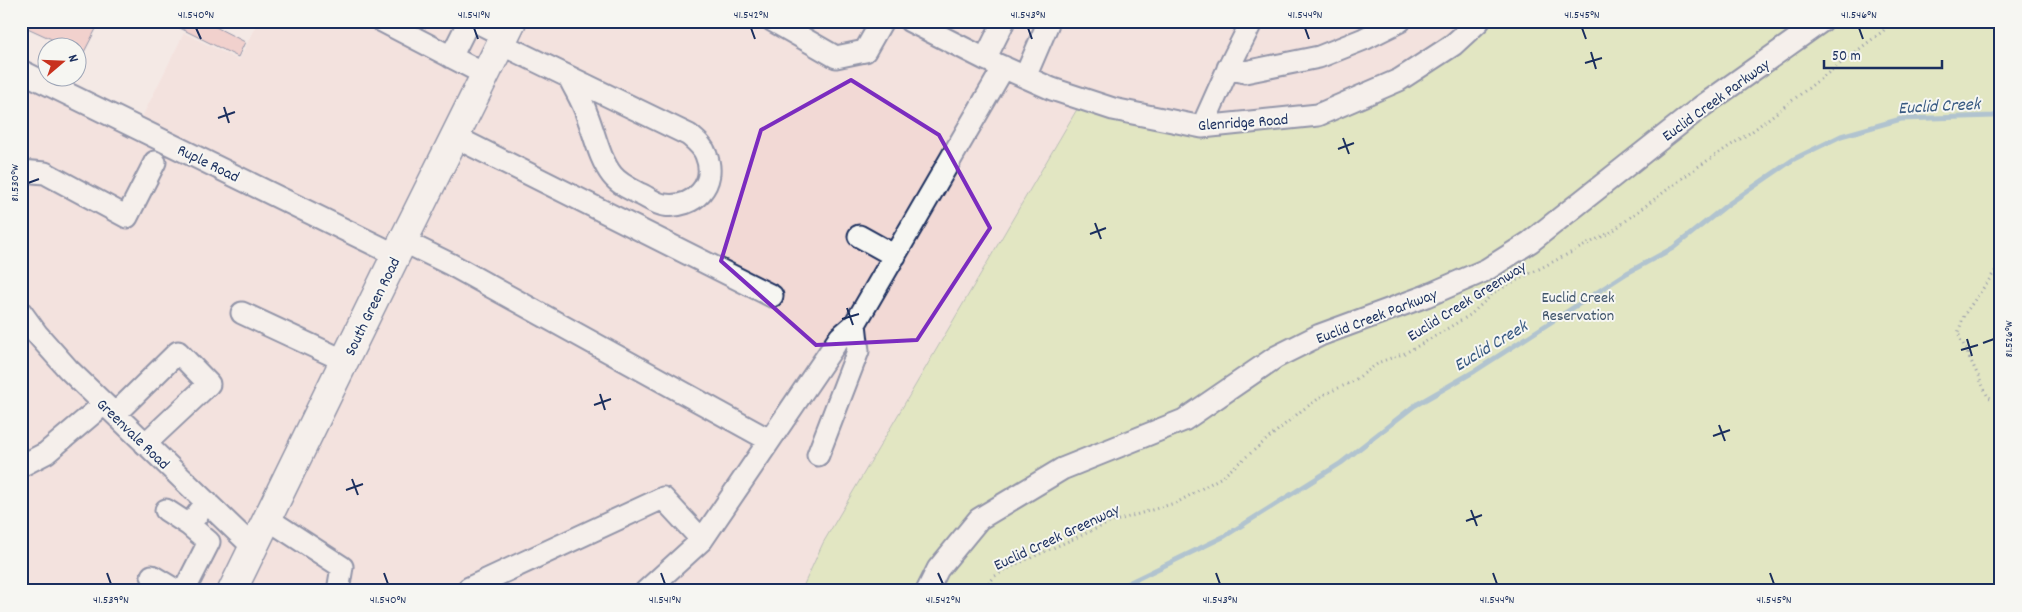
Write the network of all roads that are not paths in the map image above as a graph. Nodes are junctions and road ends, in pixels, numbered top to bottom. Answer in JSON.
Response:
{"nodes":[{"id":1,"x":382,"y":21,"type":"edge"},
{"id":2,"x":469,"y":21,"type":"edge"},
{"id":3,"x":475,"y":21,"type":"edge"},
{"id":4,"x":773,"y":21,"type":"edge"},
{"id":5,"x":882,"y":21,"type":"edge"},
{"id":6,"x":910,"y":21,"type":"edge"},
{"id":7,"x":1004,"y":21,"type":"edge"},
{"id":8,"x":1049,"y":21,"type":"edge"},
{"id":9,"x":1252,"y":21,"type":"edge"},
{"id":10,"x":1400,"y":21,"type":"edge"},
{"id":11,"x":1479,"y":21,"type":"edge"},
{"id":12,"x":1822,"y":21,"type":"edge"},
{"id":13,"x":506,"y":34,"type":"edge"},
{"id":14,"x":451,"y":57,"type":"junction"},
{"id":15,"x":984,"y":58,"type":"junction"},
{"id":16,"x":1004,"y":67,"type":"junction"},
{"id":17,"x":1228,"y":68,"type":"junction"},
{"id":18,"x":21,"y":71,"type":"edge"},
{"id":19,"x":486,"y":75,"type":"junction"},
{"id":20,"x":569,"y":77,"type":"junction"},
{"id":21,"x":1025,"y":77,"type":"junction"},
{"id":22,"x":1202,"y":127,"type":"junction"},
{"id":23,"x":455,"y":137,"type":"junction"},
{"id":24,"x":155,"y":162,"type":"dead end"},
{"id":25,"x":21,"y":171,"type":"edge"},
{"id":26,"x":859,"y":236,"type":"dead end"},
{"id":27,"x":399,"y":248,"type":"junction"},
{"id":28,"x":895,"y":256,"type":"junction"},
{"id":29,"x":772,"y":296,"type":"dead end"},
{"id":30,"x":21,"y":312,"type":"edge"},
{"id":31,"x":242,"y":313,"type":"dead end"},
{"id":32,"x":855,"y":324,"type":"junction"},
{"id":33,"x":345,"y":360,"type":"junction"},
{"id":34,"x":109,"y":409,"type":"junction"},
{"id":35,"x":769,"y":440,"type":"junction"},
{"id":36,"x":146,"y":444,"type":"junction"},
{"id":37,"x":818,"y":455,"type":"dead end"},
{"id":38,"x":21,"y":466,"type":"edge"},
{"id":39,"x":207,"y":502,"type":"junction"},
{"id":40,"x":166,"y":510,"type":"dead end"},
{"id":41,"x":268,"y":519,"type":"junction"},
{"id":42,"x":189,"y":525,"type":"junction"},
{"id":43,"x":702,"y":540,"type":"junction"},
{"id":44,"x":254,"y":548,"type":"junction"},
{"id":45,"x":152,"y":576,"type":"dead end"},
{"id":46,"x":177,"y":591,"type":"edge"},
{"id":47,"x":184,"y":591,"type":"edge"},
{"id":48,"x":232,"y":591,"type":"edge"},
{"id":49,"x":338,"y":591,"type":"edge"},
{"id":50,"x":467,"y":591,"type":"edge"},
{"id":51,"x":646,"y":591,"type":"edge"},
{"id":52,"x":927,"y":591,"type":"edge"}],
"edges":[{"from":1,"to":14,"type":"street"},
{"from":2,"to":14,"type":"street"},
{"from":3,"to":13,"type":"street"},
{"from":4,"to":5,"type":"street"},
{"from":6,"to":15,"type":"street","name":"Glenridge Road"},
{"from":7,"to":15,"type":"street"},
{"from":8,"to":21,"type":"street"},
{"from":9,"to":17,"type":"street"},
{"from":10,"to":17,"type":"street"},
{"from":11,"to":22,"type":"street","name":"Glenridge Road"},
{"from":12,"to":52,"type":"street","name":"Euclid Creek Parkway"},
{"from":13,"to":19,"type":"main road","name":"South Green Road"},
{"from":13,"to":20,"type":"street"},
{"from":14,"to":19,"type":"street"},
{"from":15,"to":16,"type":"street","name":"Glenridge Road"},
{"from":16,"to":21,"type":"street","name":"Glenridge Road"},
{"from":16,"to":28,"type":"street"},
{"from":17,"to":22,"type":"street"},
{"from":18,"to":27,"type":"street","name":"Ruple Road"},
{"from":19,"to":23,"type":"main road","name":"South Green Road"},
{"from":20,"to":20,"type":"street"},
{"from":21,"to":22,"type":"street","name":"Glenridge Road"},
{"from":23,"to":27,"type":"main road","name":"South Green Road"},
{"from":23,"to":29,"type":"street"},
{"from":24,"to":25,"type":"street"},
{"from":26,"to":28,"type":"street"},
{"from":27,"to":33,"type":"main road","name":"South Green Road"},
{"from":27,"to":35,"type":"street","name":"Ruple Road"},
{"from":28,"to":32,"type":"street"},
{"from":30,"to":34,"type":"street","name":"Greenvale Road"},
{"from":31,"to":33,"type":"street"},
{"from":32,"to":35,"type":"street"},
{"from":32,"to":37,"type":"street"},
{"from":33,"to":41,"type":"main road","name":"South Green Road"},
{"from":34,"to":36,"type":"street","name":"Greenvale Road"},
{"from":34,"to":36,"type":"street"},
{"from":34,"to":38,"type":"street"},
{"from":35,"to":43,"type":"street"},
{"from":36,"to":39,"type":"street","name":"Greenvale Road"},
{"from":39,"to":42,"type":"street"},
{"from":39,"to":44,"type":"street","name":"Greenvale Road"},
{"from":40,"to":42,"type":"street"},
{"from":41,"to":44,"type":"main road","name":"South Green Road"},
{"from":41,"to":49,"type":"street"},
{"from":42,"to":47,"type":"street"},
{"from":43,"to":50,"type":"street"},
{"from":43,"to":51,"type":"street"},
{"from":44,"to":48,"type":"main road","name":"South Green Road"},
{"from":45,"to":46,"type":"street"}]}
